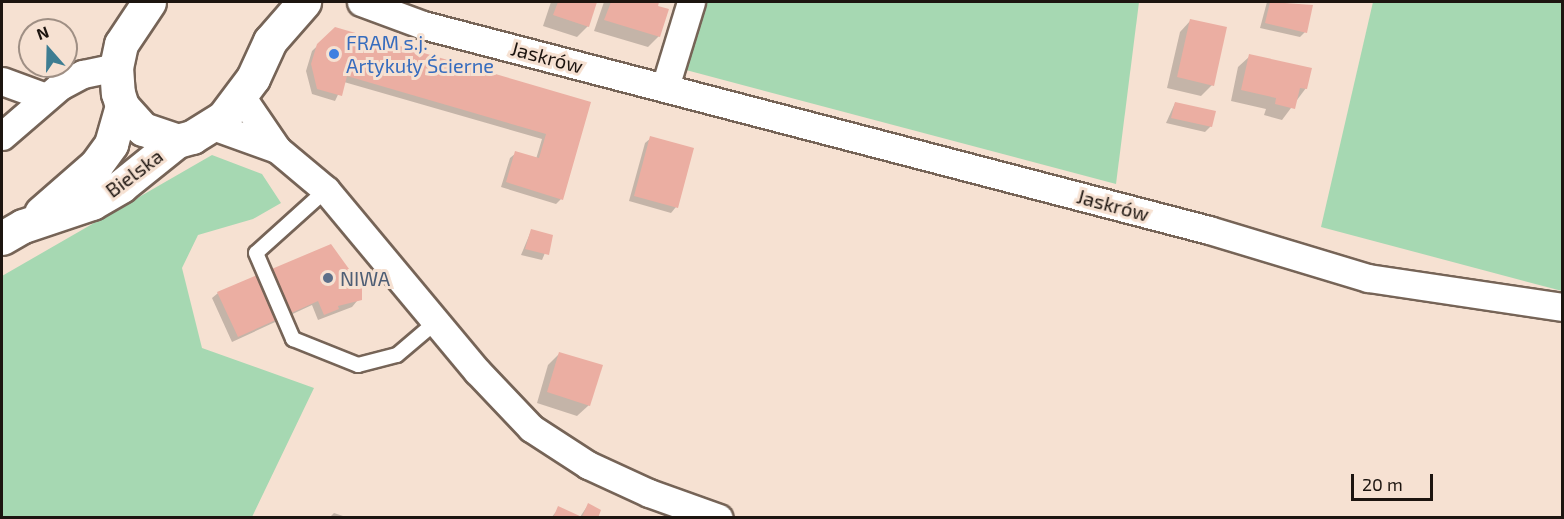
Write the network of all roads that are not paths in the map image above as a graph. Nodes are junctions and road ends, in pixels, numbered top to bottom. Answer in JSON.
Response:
{"nodes":[{"id":1,"x":148,"y":2,"type":"edge"},
{"id":2,"x":304,"y":2,"type":"edge"},
{"id":3,"x":361,"y":2,"type":"edge"},
{"id":4,"x":691,"y":2,"type":"edge"},
{"id":5,"x":116,"y":68,"type":"junction"},
{"id":6,"x":2,"y":81,"type":"edge"},
{"id":7,"x":665,"y":87,"type":"junction"},
{"id":8,"x":241,"y":96,"type":"junction"},
{"id":9,"x":46,"y":97,"type":"junction"},
{"id":10,"x":122,"y":106,"type":"junction"},
{"id":11,"x":213,"y":126,"type":"junction"},
{"id":12,"x":2,"y":136,"type":"edge"},
{"id":13,"x":177,"y":141,"type":"junction"},
{"id":14,"x":277,"y":149,"type":"junction"},
{"id":15,"x":326,"y":190,"type":"junction"},
{"id":16,"x":12,"y":232,"type":"edge"},
{"id":17,"x":1563,"y":307,"type":"edge"},
{"id":18,"x":437,"y":321,"type":"junction"},
{"id":19,"x":719,"y":518,"type":"edge"}],
"edges":[{"from":1,"to":5,"type":"main road"},
{"from":2,"to":8,"type":"main road"},
{"from":3,"to":7,"type":"street","name":"Jaskrów"},
{"from":4,"to":7,"type":"street"},
{"from":5,"to":9,"type":"street"},
{"from":5,"to":10,"type":"main road"},
{"from":6,"to":9,"type":"street"},
{"from":7,"to":17,"type":"street","name":"Jaskrów"},
{"from":8,"to":11,"type":"main road"},
{"from":8,"to":14,"type":"street"},
{"from":9,"to":12,"type":"street"},
{"from":10,"to":13,"type":"main road"},
{"from":10,"to":16,"type":"main road","name":"Bielska"},
{"from":11,"to":13,"type":"main road","name":"Bielska"},
{"from":11,"to":14,"type":"street"},
{"from":13,"to":16,"type":"main road","name":"Bielska"},
{"from":14,"to":15,"type":"street"},
{"from":15,"to":18,"type":"street"},
{"from":15,"to":18,"type":"lane"},
{"from":18,"to":19,"type":"street"}]}
